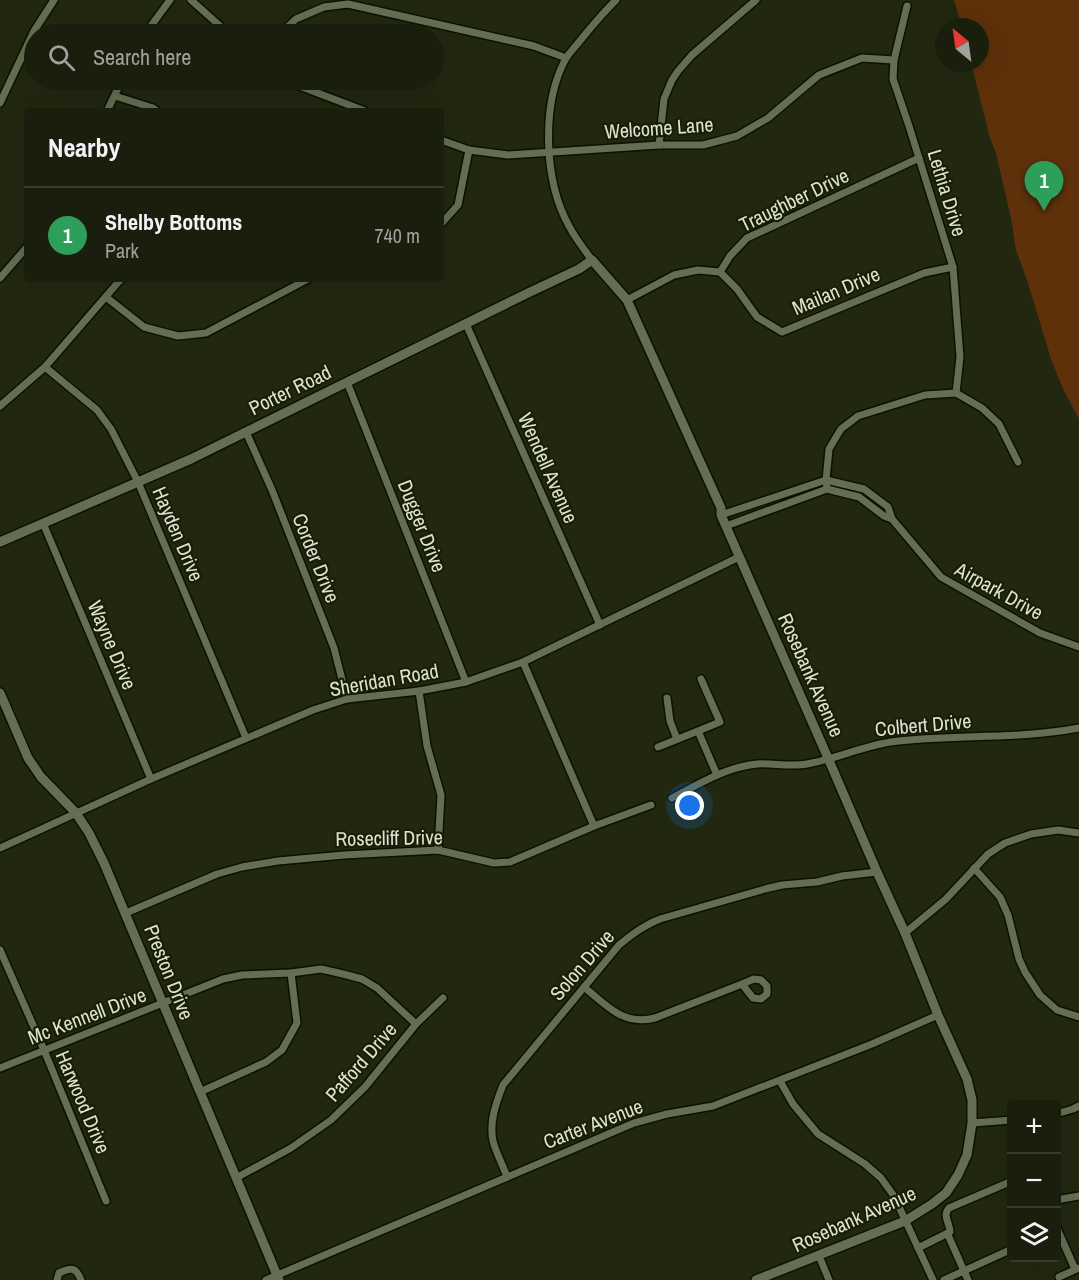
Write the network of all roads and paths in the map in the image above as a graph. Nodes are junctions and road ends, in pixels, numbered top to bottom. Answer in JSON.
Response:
{"nodes":[{"id":1,"x":54,"y":0,"type":"edge"},
{"id":2,"x":170,"y":0,"type":"edge"},
{"id":3,"x":191,"y":0,"type":"edge"},
{"id":4,"x":616,"y":0,"type":"edge"},
{"id":5,"x":756,"y":0,"type":"edge"},
{"id":6,"x":907,"y":6,"type":"dead end"},
{"id":7,"x":39,"y":24,"type":"edge"},
{"id":8,"x":152,"y":24,"type":"edge"},
{"id":9,"x":218,"y":24,"type":"edge"},
{"id":10,"x":291,"y":24,"type":"edge"},
{"id":11,"x":437,"y":24,"type":"edge"},
{"id":12,"x":444,"y":26,"type":"edge"},
{"id":13,"x":24,"y":52,"type":"edge"},
{"id":14,"x":566,"y":58,"type":"junction"},
{"id":15,"x":894,"y":60,"type":"junction"},
{"id":16,"x":118,"y":90,"type":"edge"},
{"id":17,"x":310,"y":90,"type":"edge"},
{"id":18,"x":115,"y":96,"type":"junction"},
{"id":19,"x":0,"y":103,"type":"edge"},
{"id":20,"x":109,"y":108,"type":"edge"},
{"id":21,"x":153,"y":108,"type":"edge"},
{"id":22,"x":357,"y":108,"type":"edge"},
{"id":23,"x":444,"y":141,"type":"edge"},
{"id":24,"x":659,"y":145,"type":"junction"},
{"id":25,"x":469,"y":150,"type":"junction"},
{"id":26,"x":550,"y":152,"type":"junction"},
{"id":27,"x":919,"y":158,"type":"junction"},
{"id":28,"x":444,"y":221,"type":"edge"},
{"id":29,"x":24,"y":250,"type":"edge"},
{"id":30,"x":592,"y":260,"type":"junction"},
{"id":31,"x":953,"y":267,"type":"junction"},
{"id":32,"x":720,"y":272,"type":"junction"},
{"id":33,"x":0,"y":278,"type":"edge"},
{"id":34,"x":118,"y":282,"type":"edge"},
{"id":35,"x":302,"y":282,"type":"edge"},
{"id":36,"x":106,"y":297,"type":"junction"},
{"id":37,"x":627,"y":300,"type":"junction"},
{"id":38,"x":466,"y":324,"type":"junction"},
{"id":39,"x":45,"y":367,"type":"junction"},
{"id":40,"x":347,"y":382,"type":"junction"},
{"id":41,"x":956,"y":393,"type":"junction"},
{"id":42,"x":0,"y":406,"type":"edge"},
{"id":43,"x":246,"y":432,"type":"junction"},
{"id":44,"x":1018,"y":462,"type":"dead end"},
{"id":45,"x":826,"y":480,"type":"junction"},
{"id":46,"x":138,"y":482,"type":"junction"},
{"id":47,"x":827,"y":489,"type":"junction"},
{"id":48,"x":721,"y":515,"type":"junction"},
{"id":49,"x":892,"y":519,"type":"junction"},
{"id":50,"x":43,"y":523,"type":"junction"},
{"id":51,"x":726,"y":526,"type":"junction"},
{"id":52,"x":0,"y":542,"type":"edge"},
{"id":53,"x":739,"y":557,"type":"junction"},
{"id":54,"x":600,"y":625,"type":"junction"},
{"id":55,"x":1079,"y":647,"type":"edge"},
{"id":56,"x":523,"y":662,"type":"junction"},
{"id":57,"x":701,"y":679,"type":"dead end"},
{"id":58,"x":466,"y":682,"type":"junction"},
{"id":59,"x":419,"y":691,"type":"junction"},
{"id":60,"x":0,"y":693,"type":"edge"},
{"id":61,"x":667,"y":698,"type":"dead end"},
{"id":62,"x":347,"y":699,"type":"junction"},
{"id":63,"x":1079,"y":728,"type":"edge"},
{"id":64,"x":698,"y":731,"type":"junction"},
{"id":65,"x":246,"y":738,"type":"junction"},
{"id":66,"x":677,"y":739,"type":"junction"},
{"id":67,"x":658,"y":747,"type":"dead end"},
{"id":68,"x":828,"y":758,"type":"junction"},
{"id":69,"x":717,"y":775,"type":"junction"},
{"id":70,"x":151,"y":779,"type":"junction"},
{"id":71,"x":672,"y":798,"type":"dead end"},
{"id":72,"x":651,"y":805,"type":"dead end"},
{"id":73,"x":76,"y":813,"type":"junction"},
{"id":74,"x":594,"y":826,"type":"junction"},
{"id":75,"x":1079,"y":833,"type":"edge"},
{"id":76,"x":0,"y":848,"type":"edge"},
{"id":77,"x":438,"y":850,"type":"junction"},
{"id":78,"x":974,"y":868,"type":"junction"},
{"id":79,"x":877,"y":872,"type":"junction"},
{"id":80,"x":126,"y":913,"type":"junction"},
{"id":81,"x":905,"y":933,"type":"junction"},
{"id":82,"x":0,"y":950,"type":"edge"},
{"id":83,"x":291,"y":973,"type":"junction"},
{"id":84,"x":742,"y":984,"type":"dead end"},
{"id":85,"x":584,"y":987,"type":"junction"},
{"id":86,"x":443,"y":998,"type":"dead end"},
{"id":87,"x":163,"y":1004,"type":"junction"},
{"id":88,"x":938,"y":1015,"type":"junction"},
{"id":89,"x":1079,"y":1017,"type":"edge"},
{"id":90,"x":416,"y":1024,"type":"junction"},
{"id":91,"x":44,"y":1050,"type":"junction"},
{"id":92,"x":0,"y":1068,"type":"edge"},
{"id":93,"x":780,"y":1081,"type":"junction"},
{"id":94,"x":200,"y":1092,"type":"junction"},
{"id":95,"x":1079,"y":1106,"type":"edge"},
{"id":96,"x":1061,"y":1113,"type":"edge"},
{"id":97,"x":1007,"y":1120,"type":"edge"},
{"id":98,"x":972,"y":1123,"type":"junction"},
{"id":99,"x":507,"y":1177,"type":"junction"},
{"id":100,"x":236,"y":1178,"type":"junction"},
{"id":101,"x":1007,"y":1183,"type":"edge"},
{"id":102,"x":1079,"y":1196,"type":"edge"},
{"id":103,"x":1061,"y":1199,"type":"edge"},
{"id":104,"x":106,"y":1201,"type":"dead end"},
{"id":105,"x":905,"y":1221,"type":"junction"},
{"id":106,"x":948,"y":1235,"type":"junction"},
{"id":107,"x":1061,"y":1236,"type":"edge"},
{"id":108,"x":918,"y":1248,"type":"junction"},
{"id":109,"x":1007,"y":1251,"type":"edge"},
{"id":110,"x":819,"y":1256,"type":"junction"},
{"id":111,"x":1077,"y":1268,"type":"edge"},
{"id":112,"x":964,"y":1271,"type":"junction"},
{"id":113,"x":1059,"y":1277,"type":"dead end"},
{"id":114,"x":278,"y":1278,"type":"edge"},
{"id":115,"x":57,"y":1280,"type":"edge"},
{"id":116,"x":81,"y":1280,"type":"edge"},
{"id":117,"x":266,"y":1280,"type":"edge"},
{"id":118,"x":756,"y":1280,"type":"edge"},
{"id":119,"x":829,"y":1280,"type":"edge"},
{"id":120,"x":933,"y":1280,"type":"edge"},
{"id":121,"x":944,"y":1280,"type":"edge"},
{"id":122,"x":968,"y":1280,"type":"edge"}],
"edges":[{"from":1,"to":7,"type":"street"},
{"from":2,"to":8,"type":"street"},
{"from":3,"to":9,"type":"street"},
{"from":4,"to":14,"type":"street","name":"Rosebank Avenue"},
{"from":5,"to":24,"type":"street"},
{"from":6,"to":15,"type":"street","name":"Lethia Drive"},
{"from":10,"to":11,"type":"street"},
{"from":12,"to":14,"type":"street"},
{"from":13,"to":19,"type":"street"},
{"from":14,"to":26,"type":"street","name":"Rosebank Avenue"},
{"from":15,"to":24,"type":"street","name":"Welcome Lane"},
{"from":15,"to":27,"type":"street","name":"Lethia Drive"},
{"from":16,"to":18,"type":"street"},
{"from":17,"to":22,"type":"street"},
{"from":18,"to":20,"type":"street"},
{"from":18,"to":21,"type":"street"},
{"from":23,"to":25,"type":"street","name":"Welcome Lane"},
{"from":24,"to":26,"type":"street","name":"Welcome Lane"},
{"from":25,"to":26,"type":"street","name":"Welcome Lane"},
{"from":25,"to":28,"type":"street"},
{"from":26,"to":30,"type":"street","name":"Rosebank Avenue"},
{"from":27,"to":31,"type":"street","name":"Lethia Drive"},
{"from":27,"to":32,"type":"street","name":"Traughber Drive"},
{"from":29,"to":33,"type":"street"},
{"from":30,"to":37,"type":"street","name":"Rosebank Avenue"},
{"from":30,"to":38,"type":"street","name":"Porter Road"},
{"from":31,"to":32,"type":"street","name":"Mailan Drive"},
{"from":31,"to":41,"type":"street","name":"Lethia Drive"},
{"from":32,"to":37,"type":"street"},
{"from":34,"to":36,"type":"street"},
{"from":35,"to":36,"type":"street"},
{"from":36,"to":39,"type":"street"},
{"from":37,"to":48,"type":"street","name":"Rosebank Avenue"},
{"from":38,"to":40,"type":"street","name":"Porter Road"},
{"from":38,"to":54,"type":"street","name":"Wendell Avenue"},
{"from":39,"to":42,"type":"street"},
{"from":39,"to":46,"type":"street","name":"Hayden Drive"},
{"from":40,"to":43,"type":"street","name":"Porter Road"},
{"from":40,"to":58,"type":"street","name":"Dugger Drive"},
{"from":41,"to":44,"type":"street"},
{"from":41,"to":45,"type":"street"},
{"from":43,"to":46,"type":"street","name":"Porter Road"},
{"from":43,"to":62,"type":"street","name":"Corder Drive"},
{"from":45,"to":47,"type":"street"},
{"from":45,"to":48,"type":"street"},
{"from":45,"to":49,"type":"street","name":"Airpark Drive"},
{"from":46,"to":50,"type":"street","name":"Porter Road"},
{"from":46,"to":65,"type":"street","name":"Hayden Drive"},
{"from":47,"to":49,"type":"street","name":"Airpark Drive"},
{"from":47,"to":51,"type":"street"},
{"from":48,"to":51,"type":"street","name":"Rosebank Avenue"},
{"from":49,"to":55,"type":"street","name":"Airpark Drive"},
{"from":50,"to":52,"type":"street","name":"Porter Road"},
{"from":50,"to":70,"type":"street","name":"Wayne Drive"},
{"from":51,"to":53,"type":"street","name":"Rosebank Avenue"},
{"from":53,"to":54,"type":"street","name":"Sheridan Road"},
{"from":53,"to":68,"type":"street","name":"Rosebank Avenue"},
{"from":54,"to":56,"type":"street","name":"Sheridan Road"},
{"from":56,"to":58,"type":"street","name":"Sheridan Road"},
{"from":56,"to":74,"type":"street"},
{"from":57,"to":64,"type":"street"},
{"from":58,"to":59,"type":"street","name":"Sheridan Road"},
{"from":59,"to":62,"type":"street","name":"Sheridan Road"},
{"from":59,"to":77,"type":"street"},
{"from":60,"to":73,"type":"street","name":"Preston Drive"},
{"from":61,"to":66,"type":"street"},
{"from":62,"to":65,"type":"street","name":"Sheridan Road"},
{"from":63,"to":68,"type":"street","name":"Colbert Drive"},
{"from":64,"to":66,"type":"street"},
{"from":64,"to":69,"type":"street"},
{"from":65,"to":70,"type":"street","name":"Sheridan Road"},
{"from":66,"to":67,"type":"street"},
{"from":68,"to":69,"type":"street","name":"Colbert Drive"},
{"from":68,"to":79,"type":"street","name":"Rosebank Avenue"},
{"from":69,"to":71,"type":"street","name":"Colbert Drive"},
{"from":70,"to":73,"type":"street","name":"Sheridan Road"},
{"from":72,"to":74,"type":"street","name":"Rosecliff Drive"},
{"from":73,"to":76,"type":"street","name":"Sheridan Road"},
{"from":73,"to":80,"type":"street","name":"Preston Drive"},
{"from":74,"to":77,"type":"street","name":"Rosecliff Drive"},
{"from":75,"to":78,"type":"street"},
{"from":77,"to":80,"type":"street","name":"Rosecliff Drive"},
{"from":78,"to":81,"type":"street"},
{"from":78,"to":89,"type":"street"},
{"from":79,"to":81,"type":"street","name":"Rosebank Avenue"},
{"from":79,"to":85,"type":"street","name":"Solon Drive"},
{"from":80,"to":87,"type":"street","name":"Preston Drive"},
{"from":81,"to":88,"type":"street","name":"Rosebank Avenue"},
{"from":82,"to":91,"type":"street","name":"Harwood Drive"},
{"from":83,"to":87,"type":"street","name":"Mc Kennell Drive"},
{"from":83,"to":90,"type":"street","name":"Mc Kennell Drive"},
{"from":83,"to":94,"type":"street"},
{"from":84,"to":85,"type":"street"},
{"from":85,"to":99,"type":"street","name":"Solon Drive"},
{"from":86,"to":90,"type":"street","name":"Pafford Drive"},
{"from":87,"to":91,"type":"street","name":"Mc Kennell Drive"},
{"from":87,"to":94,"type":"street","name":"Preston Drive"},
{"from":88,"to":93,"type":"street","name":"Carter Avenue"},
{"from":88,"to":98,"type":"street","name":"Rosebank Avenue"},
{"from":90,"to":100,"type":"street","name":"Pafford Drive"},
{"from":91,"to":92,"type":"street","name":"Mc Kennell Drive"},
{"from":91,"to":104,"type":"street","name":"Harwood Drive"},
{"from":93,"to":99,"type":"street","name":"Carter Avenue"},
{"from":93,"to":105,"type":"street"},
{"from":94,"to":100,"type":"street","name":"Preston Drive"},
{"from":95,"to":96,"type":"street"},
{"from":97,"to":98,"type":"street"},
{"from":98,"to":105,"type":"street","name":"Rosebank Avenue"},
{"from":99,"to":114,"type":"street","name":"Carter Avenue"},
{"from":100,"to":114,"type":"street","name":"Preston Drive"},
{"from":101,"to":106,"type":"street"},
{"from":102,"to":103,"type":"street"},
{"from":105,"to":108,"type":"street"},
{"from":105,"to":110,"type":"street","name":"Rosebank Avenue"},
{"from":106,"to":108,"type":"street"},
{"from":106,"to":112,"type":"street"},
{"from":107,"to":111,"type":"street"},
{"from":108,"to":120,"type":"street"},
{"from":109,"to":112,"type":"street"},
{"from":110,"to":118,"type":"street","name":"Rosebank Avenue"},
{"from":110,"to":119,"type":"street"},
{"from":111,"to":113,"type":"street"},
{"from":112,"to":121,"type":"street"},
{"from":112,"to":122,"type":"street"},
{"from":114,"to":117,"type":"street","name":"Carter Avenue"},
{"from":115,"to":116,"type":"street"}]}
